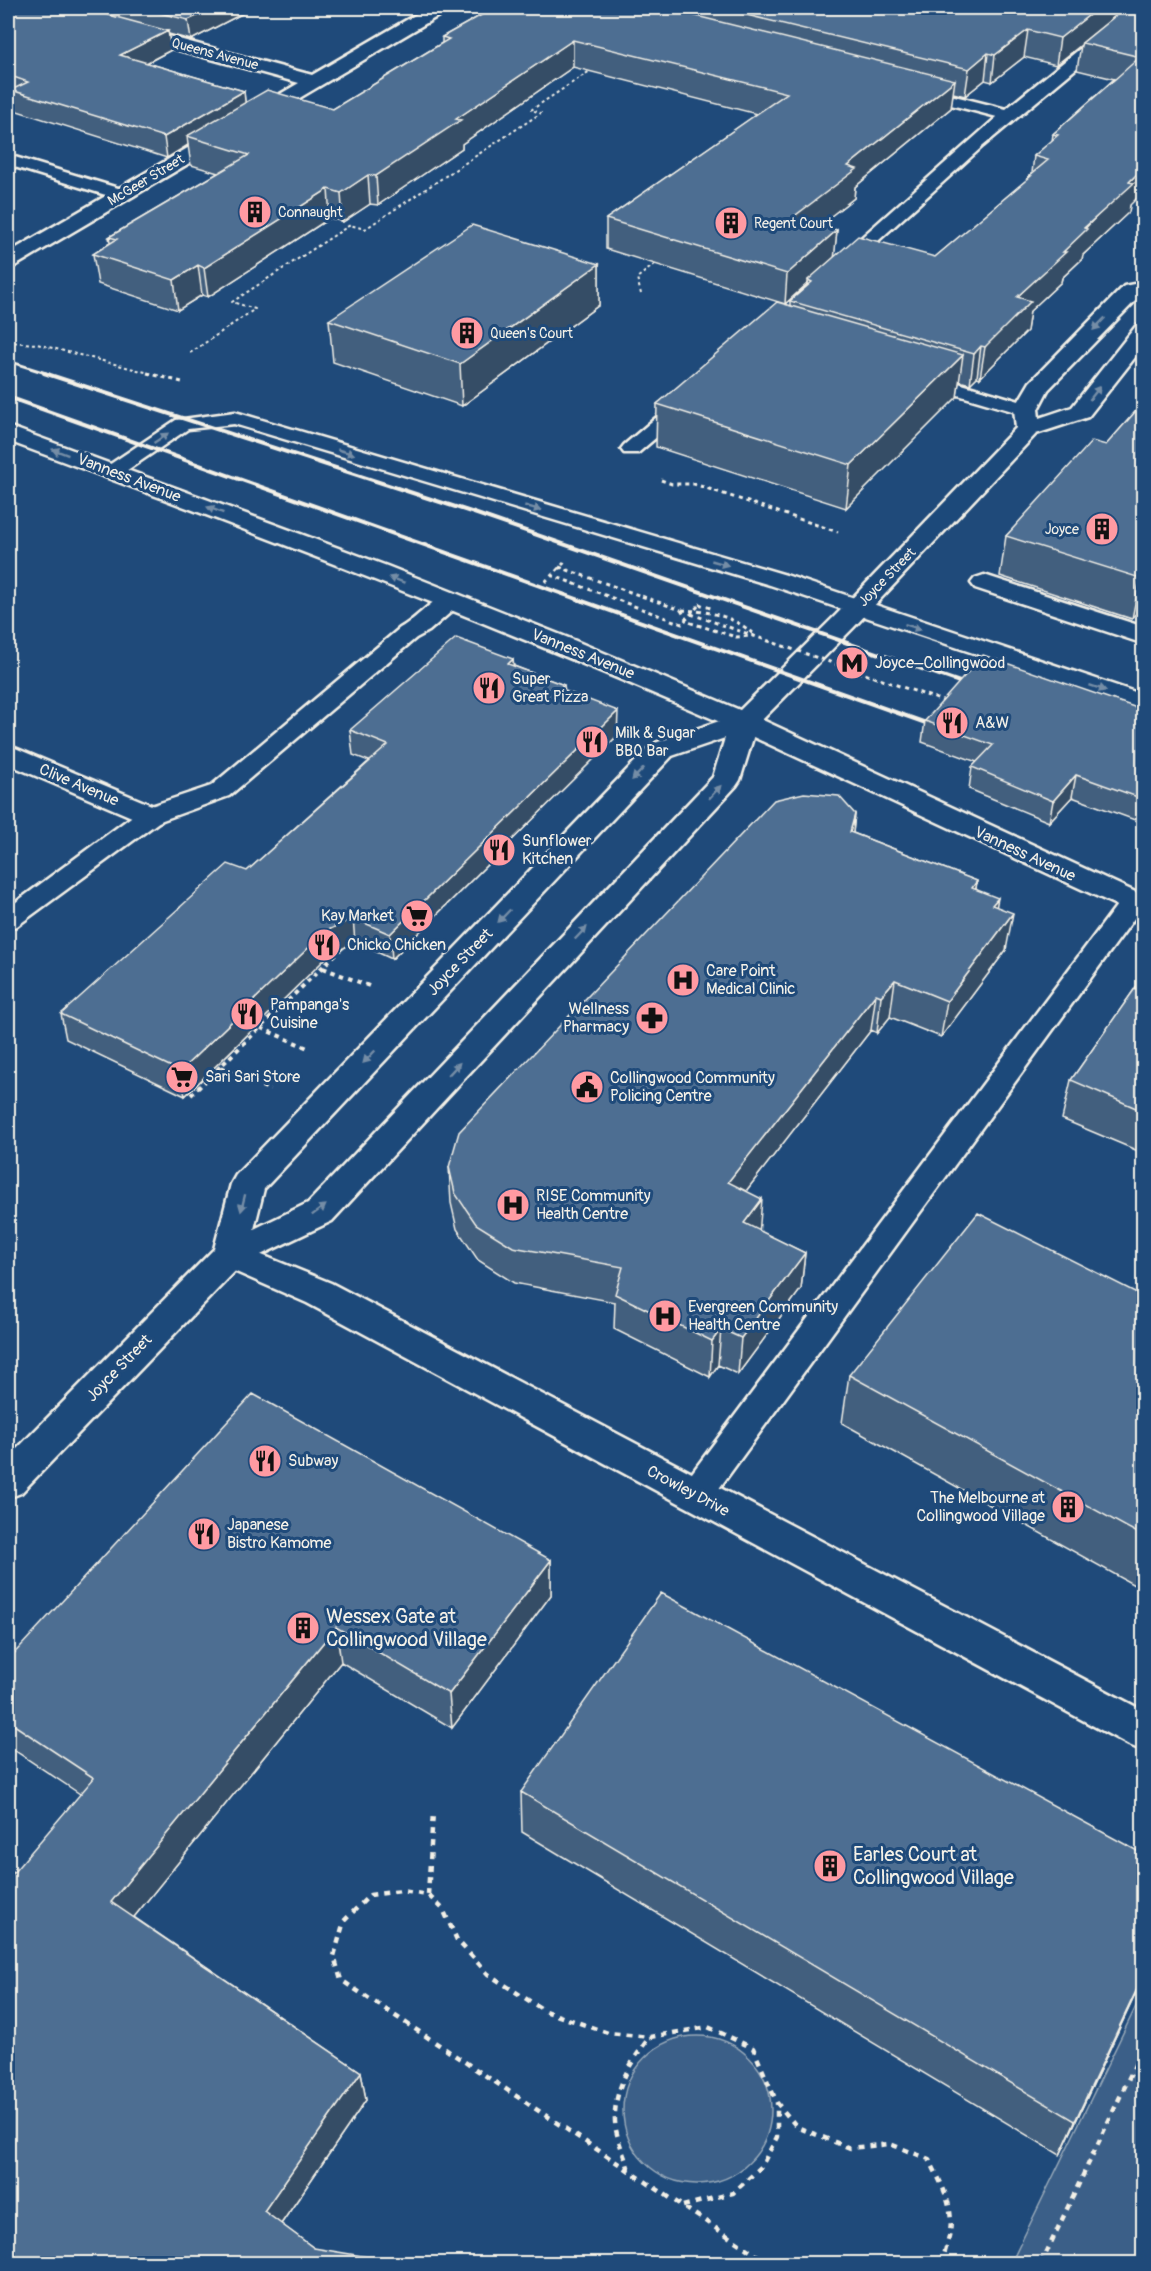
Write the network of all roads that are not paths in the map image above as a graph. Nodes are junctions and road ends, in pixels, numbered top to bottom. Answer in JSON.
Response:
{"nodes":[{"id":1,"x":46,"y":8,"type":"edge"},
{"id":2,"x":440,"y":8,"type":"edge"},
{"id":3,"x":1137,"y":9,"type":"edge"},
{"id":4,"x":314,"y":81,"type":"junction"},
{"id":5,"x":896,"y":86,"type":"edge"},
{"id":6,"x":1009,"y":115,"type":"junction"},
{"id":7,"x":8,"y":160,"type":"edge"},
{"id":8,"x":122,"y":195,"type":"junction"},
{"id":9,"x":8,"y":262,"type":"edge"},
{"id":10,"x":828,"y":277,"type":"edge"},
{"id":11,"x":1143,"y":288,"type":"edge"},
{"id":12,"x":1143,"y":331,"type":"edge"},
{"id":13,"x":901,"y":372,"type":"edge"},
{"id":14,"x":694,"y":395,"type":"edge"},
{"id":15,"x":1027,"y":419,"type":"junction"},
{"id":16,"x":8,"y":433,"type":"edge"},
{"id":17,"x":631,"y":449,"type":"road end"},
{"id":18,"x":113,"y":471,"type":"junction"},
{"id":19,"x":984,"y":583,"type":"dead end"},
{"id":20,"x":451,"y":600,"type":"junction"},
{"id":21,"x":857,"y":608,"type":"junction"},
{"id":22,"x":1143,"y":636,"type":"edge"},
{"id":23,"x":1143,"y":703,"type":"edge"},
{"id":24,"x":744,"y":722,"type":"junction"},
{"id":25,"x":8,"y":754,"type":"edge"},
{"id":26,"x":151,"y":815,"type":"junction"},
{"id":27,"x":1138,"y":905,"type":"edge"},
{"id":28,"x":8,"y":920,"type":"edge"},
{"id":29,"x":230,"y":1255,"type":"junction"},
{"id":30,"x":8,"y":1482,"type":"edge"},
{"id":31,"x":695,"y":1495,"type":"junction"},
{"id":32,"x":1143,"y":1732,"type":"edge"}],
"edges":[{"from":1,"to":4,"type":"street","name":"Queens Avenue"},
{"from":2,"to":4,"type":"street","name":"McGeer Street"},
{"from":3,"to":6,"type":"lane"},
{"from":4,"to":8,"type":"street","name":"McGeer Street"},
{"from":5,"to":6,"type":"lane"},
{"from":6,"to":10,"type":"lane"},
{"from":7,"to":8,"type":"lane"},
{"from":8,"to":9,"type":"street","name":"McGeer Street"},
{"from":11,"to":15,"type":"street","name":"Joyce Street","one_way":true},
{"from":15,"to":12,"type":"street","name":"Joyce Street","one_way":true},
{"from":13,"to":15,"type":"lane"},
{"from":14,"to":17,"type":"lane"},
{"from":15,"to":21,"type":"street","name":"Joyce Street"},
{"from":18,"to":16,"type":"street","name":"Vanness Avenue","one_way":true},
{"from":20,"to":18,"type":"street","name":"Vanness Avenue","one_way":true},
{"from":18,"to":21,"type":"lane","one_way":true},
{"from":19,"to":22,"type":"street"},
{"from":20,"to":24,"type":"street","name":"Vanness Avenue"},
{"from":20,"to":26,"type":"lane"},
{"from":21,"to":23,"type":"lane","one_way":true},
{"from":21,"to":24,"type":"street","name":"Joyce Street"},
{"from":24,"to":27,"type":"street","name":"Vanness Avenue"},
{"from":29,"to":24,"type":"street","name":"Joyce Street","one_way":true},
{"from":24,"to":29,"type":"street","name":"Joyce Street","one_way":true},
{"from":25,"to":26,"type":"street","name":"Clive Avenue"},
{"from":26,"to":28,"type":"lane"},
{"from":27,"to":31,"type":"lane"},
{"from":29,"to":30,"type":"street","name":"Joyce Street"},
{"from":29,"to":31,"type":"street","name":"Crowley Drive"},
{"from":31,"to":32,"type":"street","name":"Crowley Drive"}]}
